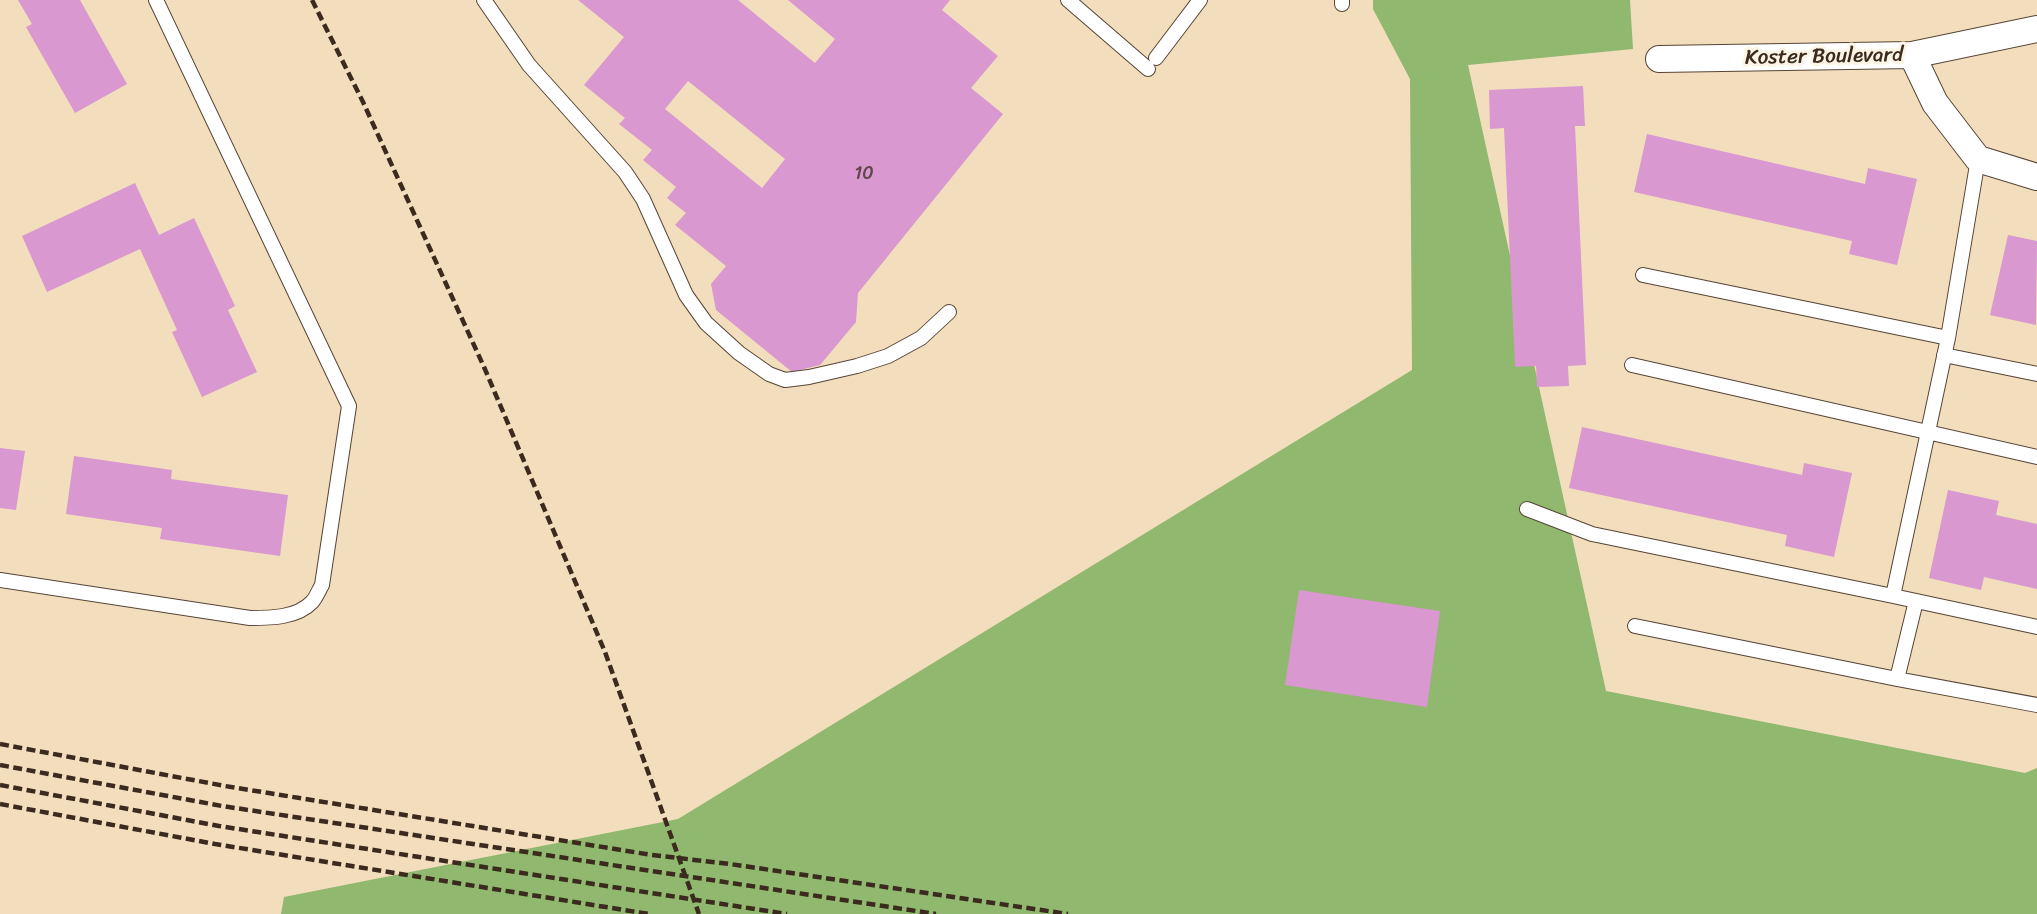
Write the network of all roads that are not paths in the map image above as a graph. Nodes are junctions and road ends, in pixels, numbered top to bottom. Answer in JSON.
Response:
{"nodes":[{"id":1,"x":156,"y":0,"type":"edge"},
{"id":2,"x":484,"y":0,"type":"edge"},
{"id":3,"x":1068,"y":0,"type":"edge"},
{"id":4,"x":1200,"y":0,"type":"edge"},
{"id":5,"x":2037,"y":29,"type":"edge"},
{"id":6,"x":1912,"y":55,"type":"junction"},
{"id":7,"x":1659,"y":59,"type":"dead end"},
{"id":8,"x":1978,"y":159,"type":"junction"},
{"id":9,"x":2037,"y":177,"type":"edge"},
{"id":10,"x":1644,"y":275,"type":"dead end"},
{"id":11,"x":949,"y":312,"type":"dead end"},
{"id":12,"x":1948,"y":338,"type":"junction"},
{"id":13,"x":1944,"y":355,"type":"junction"},
{"id":14,"x":1632,"y":364,"type":"dead end"},
{"id":15,"x":2037,"y":375,"type":"edge"},
{"id":16,"x":1928,"y":432,"type":"junction"},
{"id":17,"x":2037,"y":458,"type":"edge"},
{"id":18,"x":1527,"y":509,"type":"dead end"},
{"id":19,"x":0,"y":580,"type":"edge"},
{"id":20,"x":1893,"y":596,"type":"junction"},
{"id":21,"x":1916,"y":601,"type":"junction"},
{"id":22,"x":1635,"y":626,"type":"dead end"},
{"id":23,"x":2037,"y":627,"type":"edge"},
{"id":24,"x":1897,"y":679,"type":"junction"},
{"id":25,"x":2037,"y":705,"type":"edge"}],
"edges":[{"from":1,"to":19,"type":"lane"},
{"from":2,"to":11,"type":"lane"},
{"from":3,"to":4,"type":"lane"},
{"from":5,"to":6,"type":"street"},
{"from":6,"to":7,"type":"street","name":"Koster Boulevard"},
{"from":6,"to":8,"type":"street","name":"Koster Boulevard"},
{"from":8,"to":9,"type":"street"},
{"from":8,"to":12,"type":"lane"},
{"from":10,"to":12,"type":"lane"},
{"from":12,"to":13,"type":"lane"},
{"from":13,"to":15,"type":"lane"},
{"from":13,"to":16,"type":"lane"},
{"from":14,"to":16,"type":"lane"},
{"from":16,"to":17,"type":"lane"},
{"from":16,"to":20,"type":"lane"},
{"from":18,"to":20,"type":"lane"},
{"from":20,"to":21,"type":"lane"},
{"from":21,"to":23,"type":"lane"},
{"from":21,"to":24,"type":"lane"},
{"from":22,"to":24,"type":"lane"},
{"from":24,"to":25,"type":"lane"}]}
